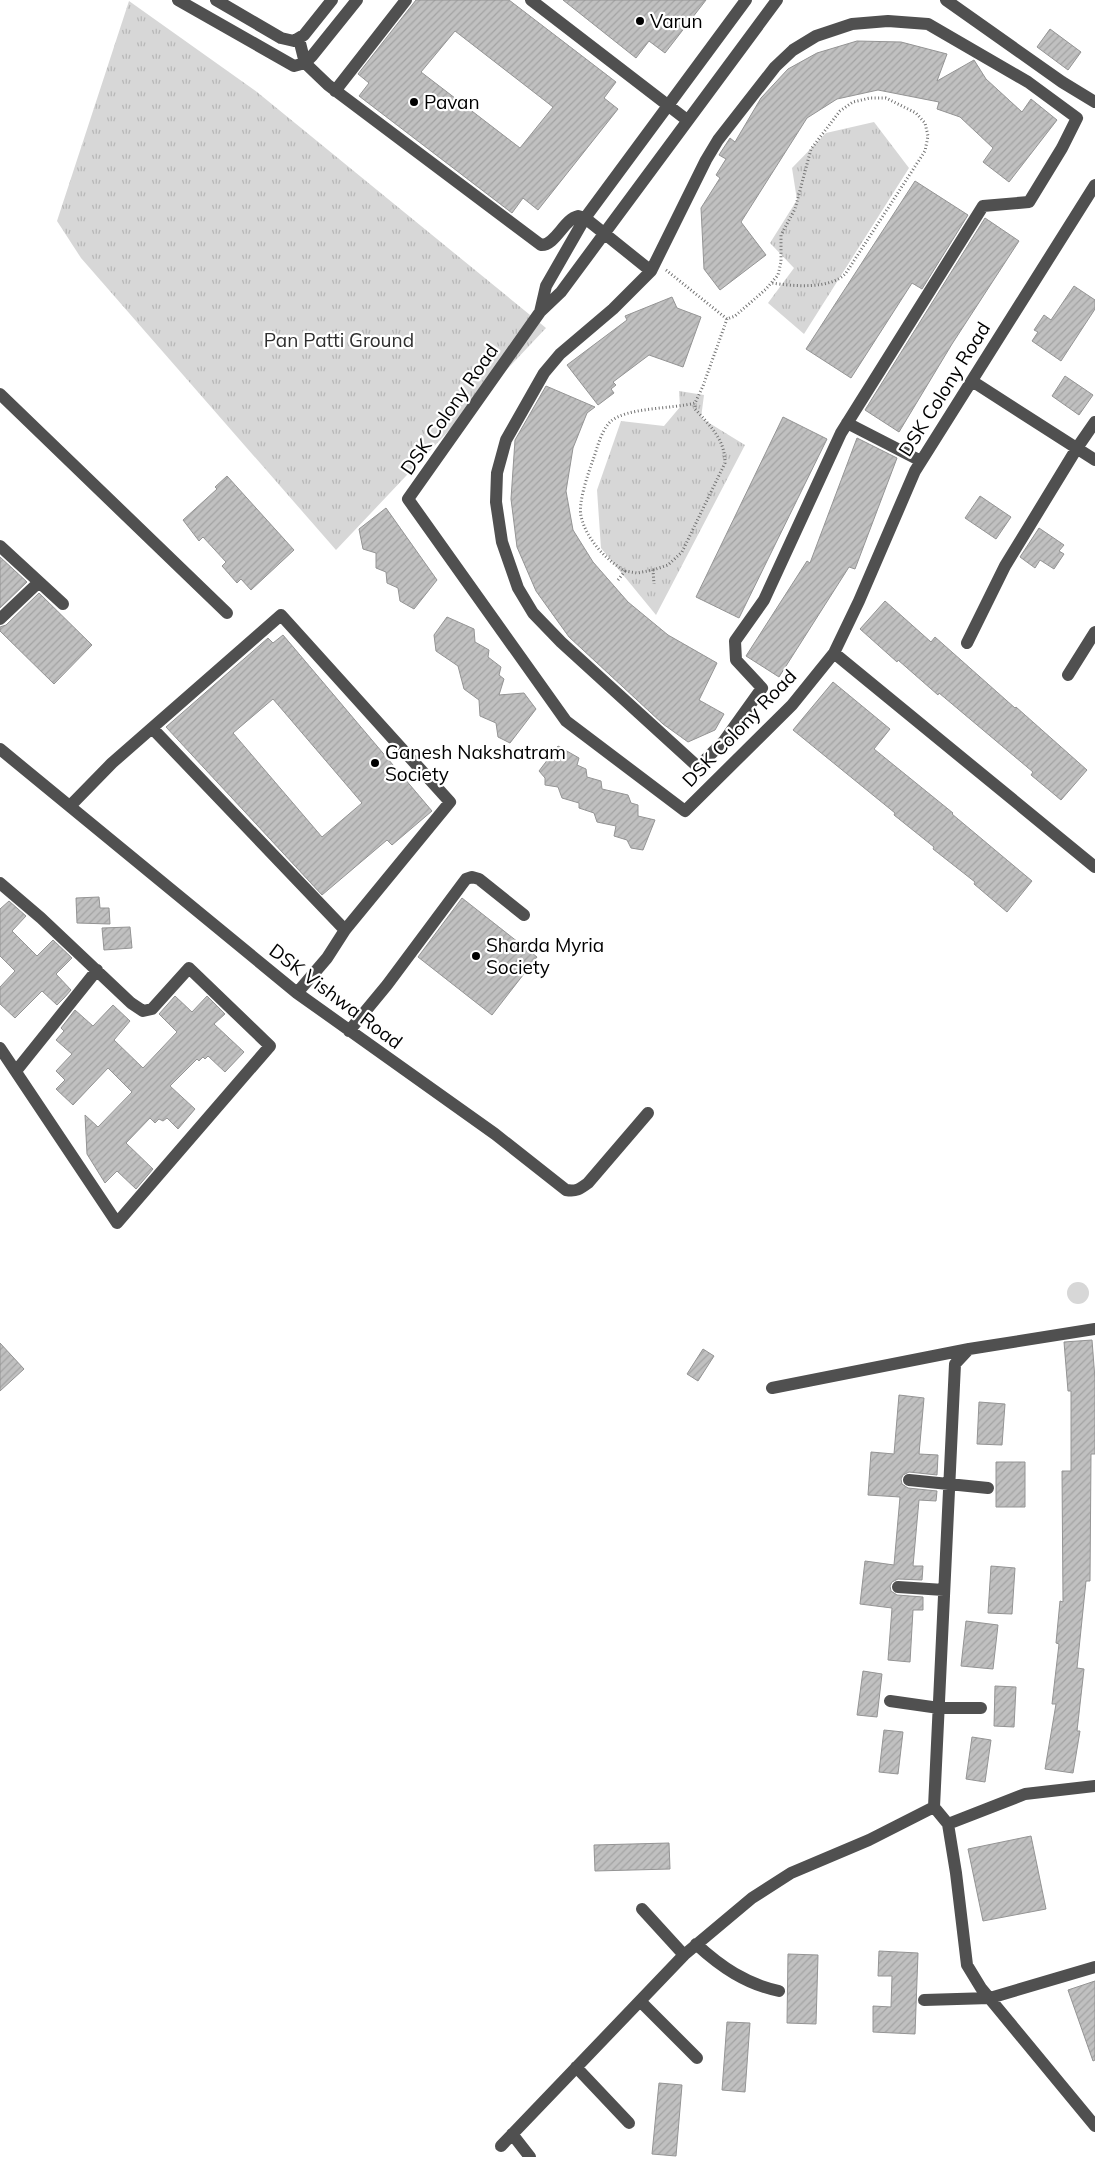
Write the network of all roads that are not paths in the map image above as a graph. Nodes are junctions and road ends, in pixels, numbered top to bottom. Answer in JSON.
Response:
{"nodes":[{"id":1,"x":178,"y":0,"type":"edge"},
{"id":2,"x":216,"y":0,"type":"edge"},
{"id":3,"x":332,"y":0,"type":"edge"},
{"id":4,"x":357,"y":0,"type":"edge"},
{"id":5,"x":406,"y":0,"type":"edge"},
{"id":6,"x":531,"y":0,"type":"edge"},
{"id":7,"x":746,"y":0,"type":"edge"},
{"id":8,"x":777,"y":0,"type":"edge"},
{"id":9,"x":946,"y":0,"type":"edge"},
{"id":10,"x":281,"y":38,"type":"junction"},
{"id":11,"x":299,"y":40,"type":"junction"},
{"id":12,"x":284,"y":61,"type":"junction"},
{"id":13,"x":305,"y":63,"type":"junction"},
{"id":14,"x":335,"y":91,"type":"junction"},
{"id":15,"x":1095,"y":102,"type":"edge"},
{"id":16,"x":666,"y":106,"type":"junction"},
{"id":17,"x":687,"y":120,"type":"junction"},
{"id":18,"x":1095,"y":185,"type":"edge"},
{"id":19,"x":585,"y":218,"type":"junction"},
{"id":20,"x":603,"y":232,"type":"junction"},
{"id":21,"x":654,"y":266,"type":"junction"},
{"id":22,"x":540,"y":312,"type":"junction"},
{"id":23,"x":972,"y":381,"type":"junction"},
{"id":24,"x":0,"y":394,"type":"edge"},
{"id":25,"x":1095,"y":422,"type":"edge"},
{"id":26,"x":847,"y":423,"type":"junction"},
{"id":27,"x":1077,"y":448,"type":"junction"},
{"id":28,"x":921,"y":460,"type":"junction"},
{"id":29,"x":1095,"y":460,"type":"edge"},
{"id":30,"x":0,"y":546,"type":"edge"},
{"id":31,"x":39,"y":582,"type":"junction"},
{"id":32,"x":63,"y":604,"type":"dead end"},
{"id":33,"x":227,"y":613,"type":"dead end"},
{"id":34,"x":0,"y":619,"type":"edge"},
{"id":35,"x":1095,"y":632,"type":"edge"},
{"id":36,"x":967,"y":643,"type":"dead end"},
{"id":37,"x":834,"y":653,"type":"junction"},
{"id":38,"x":1068,"y":675,"type":"dead end"},
{"id":39,"x":152,"y":728,"type":"junction"},
{"id":40,"x":0,"y":748,"type":"edge"},
{"id":41,"x":70,"y":806,"type":"junction"},
{"id":42,"x":1095,"y":867,"type":"edge"},
{"id":43,"x":0,"y":884,"type":"edge"},
{"id":44,"x":524,"y":914,"type":"dead end"},
{"id":45,"x":345,"y":930,"type":"junction"},
{"id":46,"x":97,"y":970,"type":"junction"},
{"id":47,"x":297,"y":993,"type":"junction"},
{"id":48,"x":349,"y":1031,"type":"junction"},
{"id":49,"x":0,"y":1048,"type":"edge"},
{"id":50,"x":16,"y":1071,"type":"junction"},
{"id":51,"x":648,"y":1112,"type":"dead end"},
{"id":52,"x":1095,"y":1329,"type":"edge"},
{"id":53,"x":969,"y":1349,"type":"junction"},
{"id":54,"x":772,"y":1388,"type":"dead end"},
{"id":55,"x":909,"y":1480,"type":"dead end"},
{"id":56,"x":950,"y":1483,"type":"junction"},
{"id":57,"x":988,"y":1488,"type":"dead end"},
{"id":58,"x":898,"y":1587,"type":"dead end"},
{"id":59,"x":944,"y":1590,"type":"junction"},
{"id":60,"x":890,"y":1701,"type":"dead end"},
{"id":61,"x":939,"y":1708,"type":"junction"},
{"id":62,"x":981,"y":1708,"type":"dead end"},
{"id":63,"x":1095,"y":1786,"type":"edge"},
{"id":64,"x":934,"y":1807,"type":"junction"},
{"id":65,"x":948,"y":1824,"type":"junction"},
{"id":66,"x":642,"y":1910,"type":"dead end"},
{"id":67,"x":696,"y":1944,"type":"junction"},
{"id":68,"x":684,"y":1955,"type":"junction"},
{"id":69,"x":1095,"y":1967,"type":"edge"},
{"id":70,"x":779,"y":1991,"type":"dead end"},
{"id":71,"x":990,"y":1998,"type":"junction"},
{"id":72,"x":640,"y":2000,"type":"junction"},
{"id":73,"x":924,"y":2000,"type":"dead end"},
{"id":74,"x":697,"y":2058,"type":"dead end"},
{"id":75,"x":576,"y":2067,"type":"junction"},
{"id":76,"x":629,"y":2123,"type":"dead end"},
{"id":77,"x":1095,"y":2126,"type":"edge"},
{"id":78,"x":512,"y":2134,"type":"junction"},
{"id":79,"x":501,"y":2146,"type":"dead end"},
{"id":80,"x":530,"y":2157,"type":"edge"}],
"edges":[{"from":1,"to":12,"type":"street"},
{"from":2,"to":10,"type":"street"},
{"from":3,"to":11,"type":"street"},
{"from":4,"to":13,"type":"street"},
{"from":5,"to":14,"type":"street"},
{"from":6,"to":16,"type":"street"},
{"from":7,"to":16,"type":"street","name":"DSK Colony Road"},
{"from":8,"to":17,"type":"street","name":"DSK Colony Road"},
{"from":9,"to":15,"type":"street"},
{"from":10,"to":11,"type":"street"},
{"from":10,"to":12,"type":"street"},
{"from":11,"to":13,"type":"street"},
{"from":12,"to":13,"type":"street"},
{"from":13,"to":14,"type":"street"},
{"from":14,"to":19,"type":"street"},
{"from":16,"to":17,"type":"street"},
{"from":16,"to":19,"type":"street","name":"DSK Colony Road"},
{"from":17,"to":20,"type":"street","name":"DSK Colony Road"},
{"from":18,"to":23,"type":"street","name":"DSK Colony Road"},
{"from":19,"to":20,"type":"street"},
{"from":19,"to":22,"type":"street","name":"DSK Colony Road"},
{"from":20,"to":21,"type":"street"},
{"from":20,"to":22,"type":"street","name":"DSK Colony Road"},
{"from":21,"to":26,"type":"street"},
{"from":21,"to":26,"type":"street"},
{"from":22,"to":37,"type":"street","name":"DSK Colony Road"},
{"from":23,"to":27,"type":"street"},
{"from":23,"to":28,"type":"street","name":"DSK Colony Road"},
{"from":24,"to":33,"type":"street"},
{"from":25,"to":27,"type":"street"},
{"from":26,"to":28,"type":"street"},
{"from":27,"to":29,"type":"street"},
{"from":27,"to":36,"type":"street"},
{"from":28,"to":37,"type":"street","name":"DSK Colony Road"},
{"from":30,"to":31,"type":"street"},
{"from":31,"to":32,"type":"street"},
{"from":31,"to":34,"type":"street"},
{"from":35,"to":38,"type":"street"},
{"from":37,"to":42,"type":"street"},
{"from":39,"to":41,"type":"street"},
{"from":39,"to":45,"type":"street"},
{"from":39,"to":45,"type":"street"},
{"from":40,"to":41,"type":"street","name":"DSK Vishwa Road"},
{"from":41,"to":47,"type":"street","name":"DSK Vishwa Road"},
{"from":43,"to":46,"type":"street"},
{"from":44,"to":48,"type":"street"},
{"from":45,"to":47,"type":"street"},
{"from":46,"to":50,"type":"street"},
{"from":46,"to":50,"type":"street"},
{"from":47,"to":48,"type":"street","name":"DSK Vishwa Road"},
{"from":48,"to":51,"type":"street","name":"DSK Vishwa Road"},
{"from":49,"to":50,"type":"street"},
{"from":52,"to":53,"type":"street"},
{"from":53,"to":54,"type":"street"},
{"from":53,"to":56,"type":"street"},
{"from":55,"to":56,"type":"street"},
{"from":56,"to":57,"type":"street"},
{"from":56,"to":59,"type":"street"},
{"from":58,"to":59,"type":"street"},
{"from":59,"to":61,"type":"street"},
{"from":60,"to":61,"type":"street"},
{"from":61,"to":62,"type":"street"},
{"from":61,"to":64,"type":"street"},
{"from":63,"to":65,"type":"street"},
{"from":64,"to":65,"type":"street"},
{"from":64,"to":67,"type":"street"},
{"from":65,"to":71,"type":"street"},
{"from":66,"to":68,"type":"street"},
{"from":67,"to":68,"type":"street"},
{"from":67,"to":70,"type":"street"},
{"from":68,"to":72,"type":"street"},
{"from":69,"to":71,"type":"street"},
{"from":71,"to":73,"type":"street"},
{"from":71,"to":77,"type":"street"},
{"from":72,"to":74,"type":"street"},
{"from":72,"to":75,"type":"street"},
{"from":75,"to":76,"type":"street"},
{"from":75,"to":78,"type":"street"},
{"from":78,"to":79,"type":"street"},
{"from":78,"to":80,"type":"street"}]}
